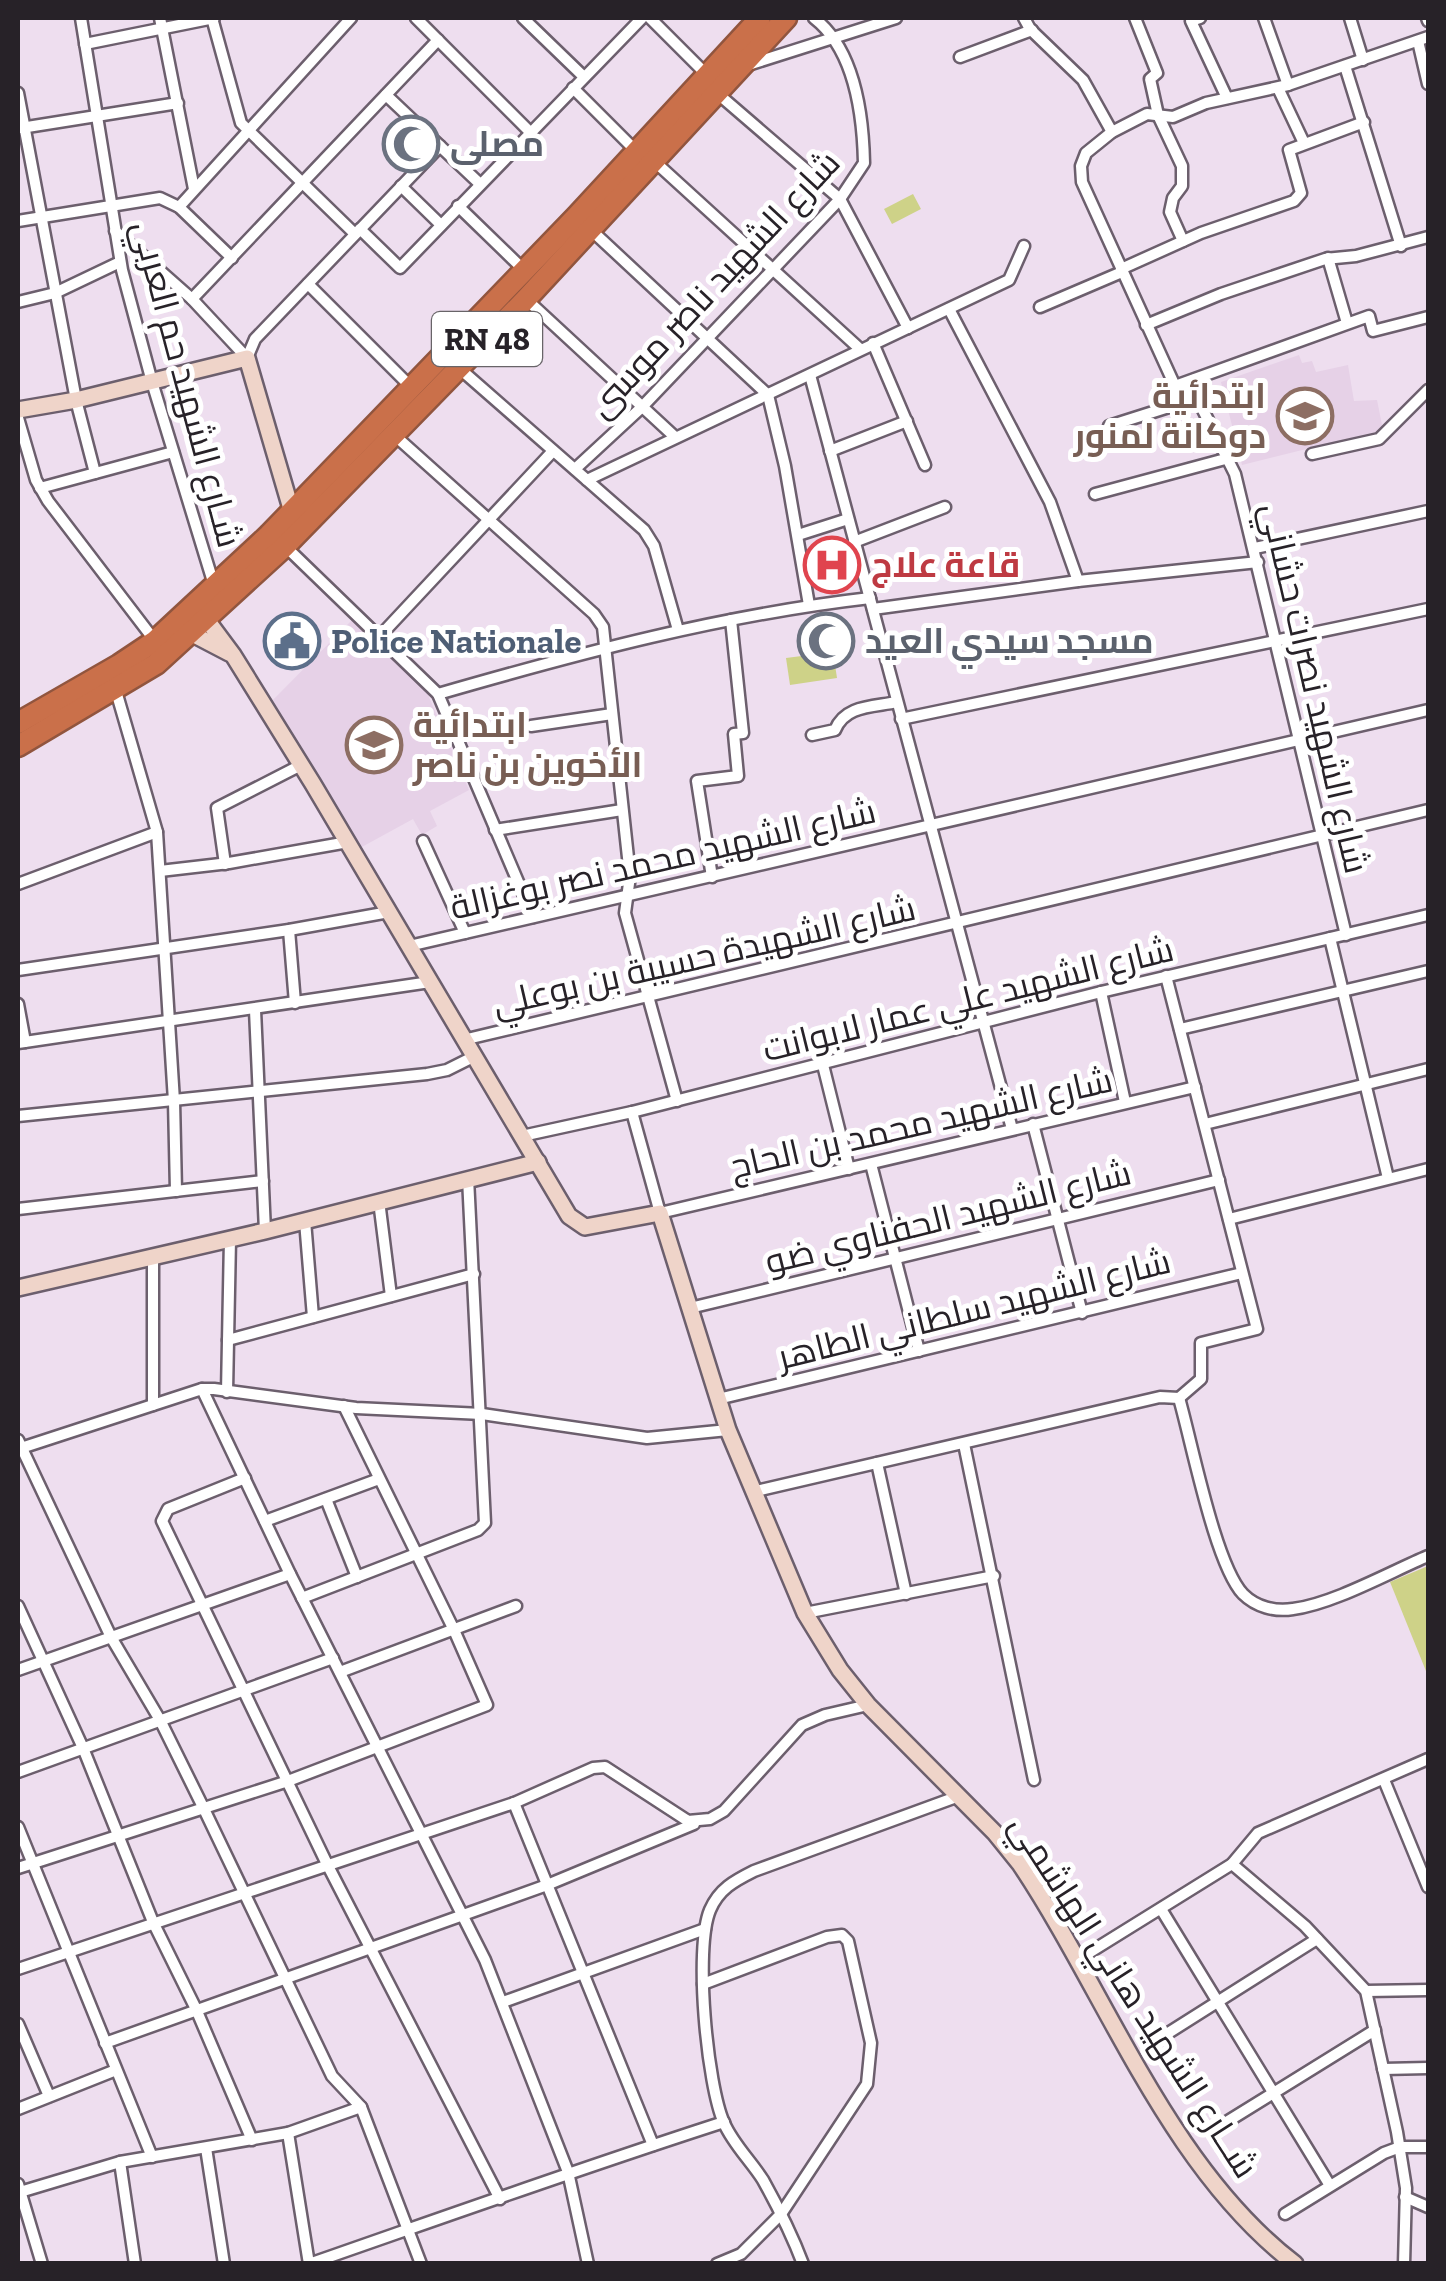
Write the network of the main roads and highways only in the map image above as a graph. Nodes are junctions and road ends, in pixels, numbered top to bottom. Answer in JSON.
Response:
{"nodes":[{"id":1,"x":760,"y":18,"type":"edge"},
{"id":2,"x":786,"y":18,"type":"edge"},
{"id":3,"x":733,"y":62,"type":"junction"},
{"id":4,"x":583,"y":223,"type":"junction"},
{"id":5,"x":387,"y":429,"type":"junction"},
{"id":6,"x":192,"y":621,"type":"junction"},
{"id":7,"x":18,"y":724,"type":"edge"},
{"id":8,"x":18,"y":746,"type":"edge"}],
"edges":[{"from":1,"to":3,"type":"highway","number":"RN 48"},
{"from":2,"to":3,"type":"highway","number":"RN 48"},
{"from":3,"to":4,"type":"highway","number":"RN 48"},
{"from":4,"to":5,"type":"highway","number":"RN 48"},
{"from":4,"to":5,"type":"highway","number":"RN 48"},
{"from":5,"to":6,"type":"highway","number":"RN 48"},
{"from":5,"to":6,"type":"highway","number":"RN 48"},
{"from":6,"to":7,"type":"highway","number":"RN 48"},
{"from":6,"to":8,"type":"highway","number":"RN 48"}]}
